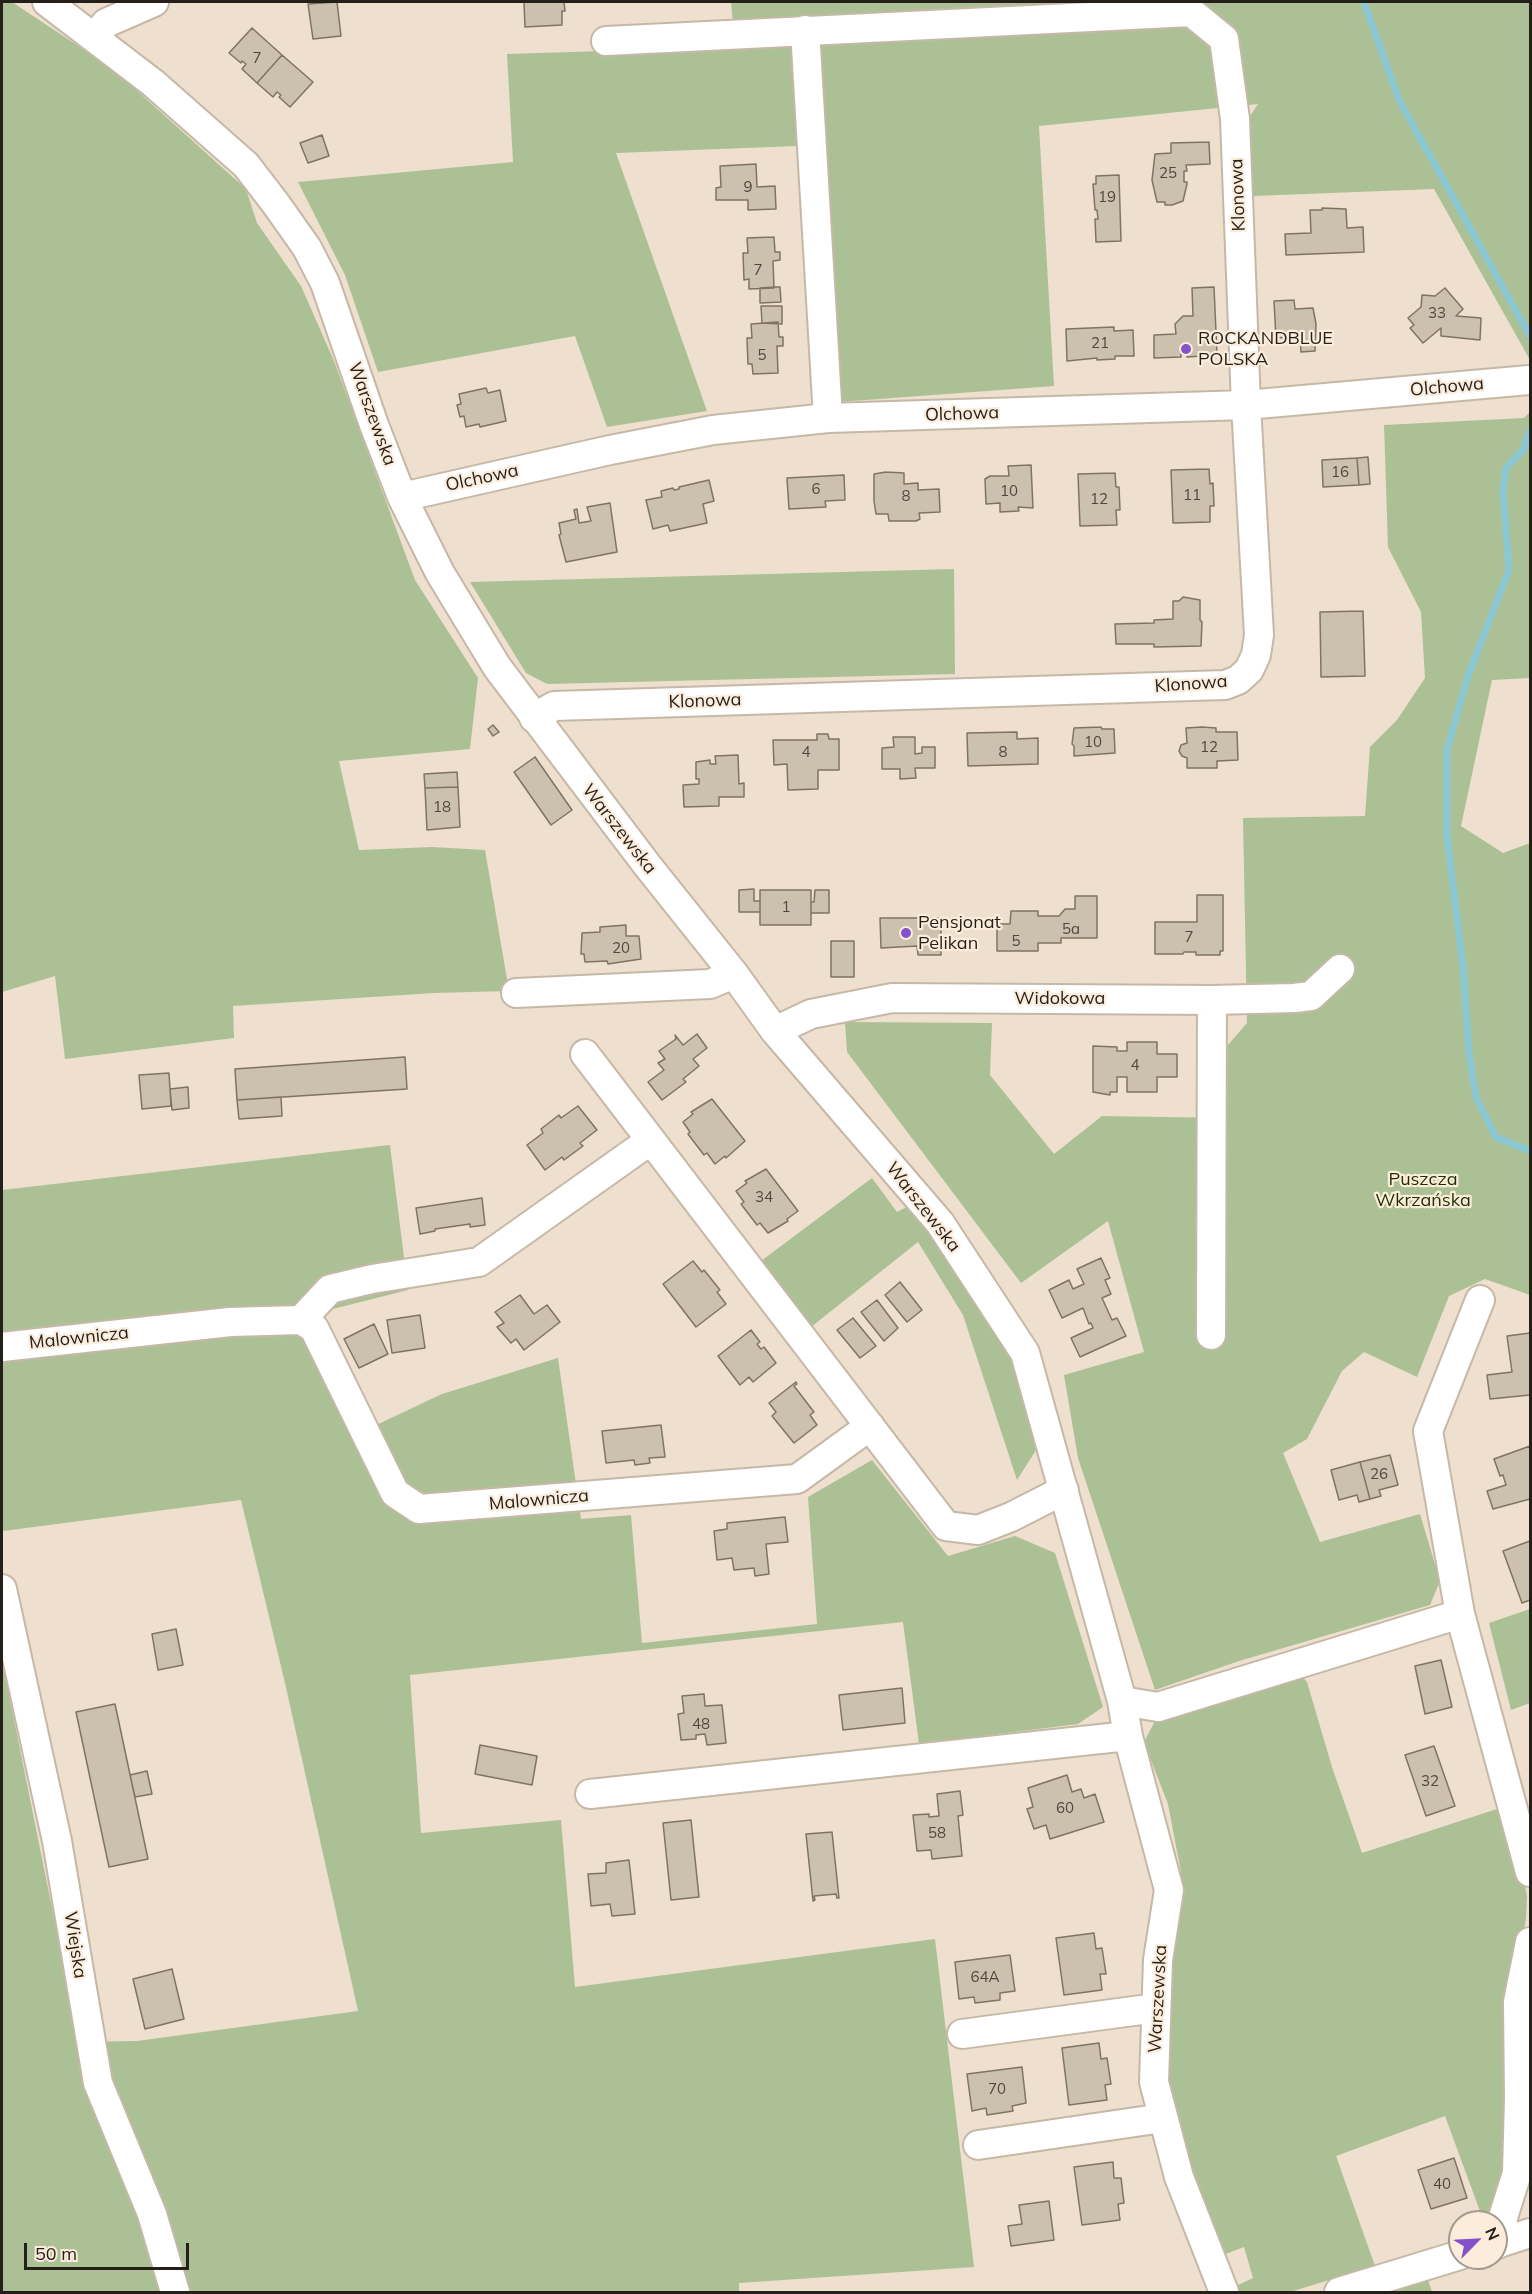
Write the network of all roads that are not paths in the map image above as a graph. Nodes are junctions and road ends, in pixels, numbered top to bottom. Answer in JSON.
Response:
{"nodes":[{"id":1,"x":47,"y":2,"type":"edge"},
{"id":2,"x":154,"y":2,"type":"edge"},
{"id":3,"x":805,"y":30,"type":"junction"},
{"id":4,"x":94,"y":37,"type":"junction"},
{"id":5,"x":606,"y":41,"type":"dead end"},
{"id":6,"x":1529,"y":380,"type":"dead end"},
{"id":7,"x":1246,"y":405,"type":"junction"},
{"id":8,"x":828,"y":418,"type":"junction"},
{"id":9,"x":402,"y":497,"type":"junction"},
{"id":10,"x":534,"y":718,"type":"junction"},
{"id":11,"x":1340,"y":969,"type":"dead end"},
{"id":12,"x":734,"y":974,"type":"junction"},
{"id":13,"x":516,"y":993,"type":"dead end"},
{"id":14,"x":1212,"y":1000,"type":"junction"},
{"id":15,"x":775,"y":1031,"type":"junction"},
{"id":16,"x":585,"y":1054,"type":"dead end"},
{"id":17,"x":651,"y":1140,"type":"junction"},
{"id":18,"x":1480,"y":1300,"type":"dead end"},
{"id":19,"x":301,"y":1320,"type":"junction"},
{"id":20,"x":1211,"y":1335,"type":"dead end"},
{"id":21,"x":2,"y":1347,"type":"edge"},
{"id":22,"x":870,"y":1426,"type":"junction"},
{"id":23,"x":1064,"y":1490,"type":"junction"},
{"id":24,"x":2,"y":1589,"type":"edge"},
{"id":25,"x":1460,"y":1614,"type":"junction"},
{"id":26,"x":1122,"y":1701,"type":"junction"},
{"id":27,"x":1128,"y":1736,"type":"junction"},
{"id":28,"x":590,"y":1794,"type":"dead end"},
{"id":29,"x":1530,"y":1872,"type":"edge"},
{"id":30,"x":1530,"y":1942,"type":"edge"},
{"id":31,"x":1156,"y":2008,"type":"junction"},
{"id":32,"x":962,"y":2034,"type":"dead end"},
{"id":33,"x":1163,"y":2118,"type":"junction"},
{"id":34,"x":978,"y":2145,"type":"dead end"},
{"id":35,"x":1505,"y":2210,"type":"edge"},
{"id":36,"x":1530,"y":2233,"type":"edge"},
{"id":37,"x":1508,"y":2240,"type":"edge"},
{"id":38,"x":1448,"y":2259,"type":"edge"},
{"id":39,"x":176,"y":2292,"type":"edge"},
{"id":40,"x":1224,"y":2292,"type":"edge"},
{"id":41,"x":1339,"y":2292,"type":"edge"}],
"edges":[{"from":1,"to":4,"type":"street","name":"Warszewska"},
{"from":2,"to":4,"type":"street"},
{"from":3,"to":5,"type":"street"},
{"from":3,"to":7,"type":"street","name":"Klonowa"},
{"from":3,"to":8,"type":"street"},
{"from":4,"to":9,"type":"street","name":"Warszewska"},
{"from":6,"to":7,"type":"street","name":"Olchowa"},
{"from":7,"to":8,"type":"street","name":"Olchowa"},
{"from":7,"to":10,"type":"street","name":"Klonowa"},
{"from":8,"to":9,"type":"street","name":"Olchowa"},
{"from":9,"to":10,"type":"street","name":"Warszewska"},
{"from":10,"to":12,"type":"street","name":"Warszewska"},
{"from":11,"to":14,"type":"street","name":"Widokowa"},
{"from":12,"to":13,"type":"street"},
{"from":12,"to":15,"type":"street","name":"Warszewska"},
{"from":14,"to":15,"type":"street","name":"Widokowa"},
{"from":14,"to":20,"type":"street"},
{"from":15,"to":23,"type":"street","name":"Warszewska"},
{"from":16,"to":17,"type":"street"},
{"from":17,"to":19,"type":"street"},
{"from":17,"to":22,"type":"street"},
{"from":18,"to":25,"type":"street"},
{"from":19,"to":21,"type":"street","name":"Malownicza"},
{"from":19,"to":22,"type":"street","name":"Malownicza"},
{"from":22,"to":23,"type":"street"},
{"from":23,"to":26,"type":"street","name":"Warszewska"},
{"from":24,"to":39,"type":"street","name":"Wiejska"},
{"from":25,"to":26,"type":"street"},
{"from":25,"to":29,"type":"street"},
{"from":26,"to":27,"type":"street","name":"Warszewska"},
{"from":27,"to":28,"type":"street"},
{"from":27,"to":31,"type":"street","name":"Warszewska"},
{"from":30,"to":35,"type":"street"},
{"from":31,"to":32,"type":"street"},
{"from":31,"to":33,"type":"street","name":"Warszewska"},
{"from":33,"to":34,"type":"street"},
{"from":33,"to":40,"type":"street","name":"Warszewska"},
{"from":36,"to":37,"type":"street"},
{"from":38,"to":41,"type":"street"}]}
